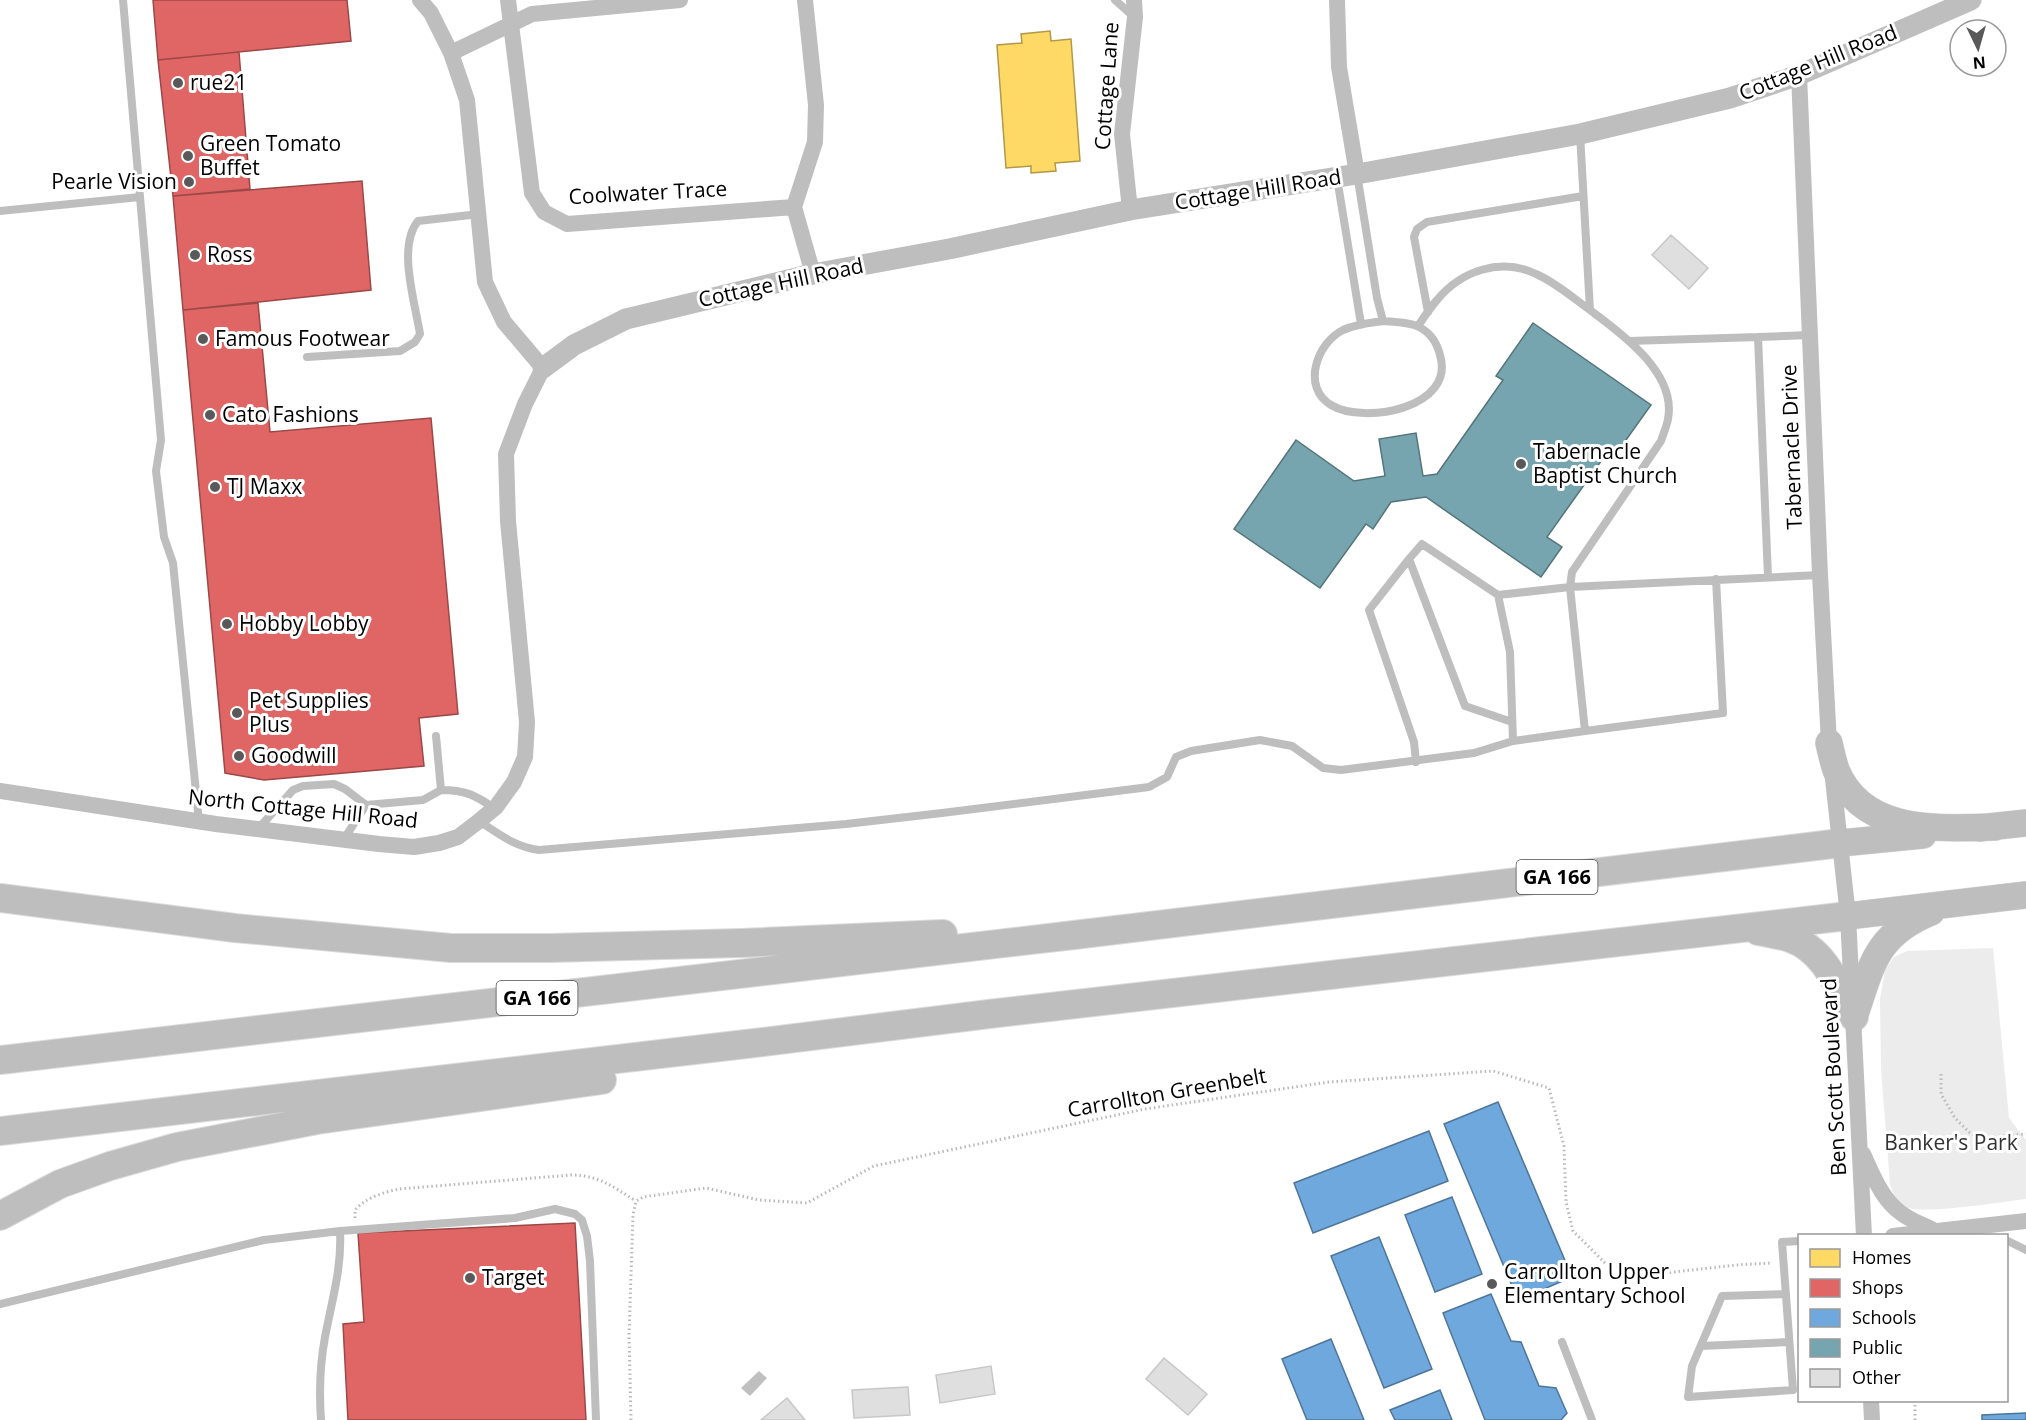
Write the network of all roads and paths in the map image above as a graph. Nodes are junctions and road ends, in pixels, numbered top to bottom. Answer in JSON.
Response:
{"nodes":[{"id":1,"x":123,"y":0,"type":"edge"},
{"id":2,"x":420,"y":0,"type":"edge"},
{"id":3,"x":508,"y":0,"type":"edge"},
{"id":4,"x":680,"y":0,"type":"edge"},
{"id":5,"x":805,"y":0,"type":"edge"},
{"id":6,"x":1115,"y":0,"type":"edge"},
{"id":7,"x":1134,"y":0,"type":"edge"},
{"id":8,"x":1336,"y":0,"type":"edge"},
{"id":9,"x":1971,"y":0,"type":"edge"},
{"id":10,"x":1135,"y":17,"type":"junction"},
{"id":11,"x":510,"y":24,"type":"junction"},
{"id":12,"x":451,"y":53,"type":"junction"},
{"id":13,"x":1799,"y":75,"type":"junction"},
{"id":14,"x":1580,"y":134,"type":"junction"},
{"id":15,"x":1347,"y":176,"type":"junction"},
{"id":16,"x":1583,"y":196,"type":"junction"},
{"id":17,"x":140,"y":197,"type":"junction"},
{"id":18,"x":794,"y":207,"type":"junction"},
{"id":19,"x":1130,"y":210,"type":"junction"},
{"id":20,"x":0,"y":211,"type":"edge"},
{"id":21,"x":479,"y":213,"type":"junction"},
{"id":22,"x":813,"y":274,"type":"junction"},
{"id":23,"x":1590,"y":309,"type":"junction"},
{"id":24,"x":1428,"y":312,"type":"junction"},
{"id":25,"x":1383,"y":321,"type":"junction"},
{"id":26,"x":1361,"y":324,"type":"junction"},
{"id":27,"x":1418,"y":326,"type":"junction"},
{"id":28,"x":1810,"y":334,"type":"junction"},
{"id":29,"x":1758,"y":337,"type":"junction"},
{"id":30,"x":1629,"y":341,"type":"junction"},
{"id":31,"x":307,"y":357,"type":"dead end"},
{"id":32,"x":543,"y":368,"type":"junction"},
{"id":33,"x":1409,"y":559,"type":"junction"},
{"id":34,"x":1820,"y":575,"type":"junction"},
{"id":35,"x":1768,"y":577,"type":"junction"},
{"id":36,"x":1716,"y":579,"type":"junction"},
{"id":37,"x":1570,"y":587,"type":"junction"},
{"id":38,"x":1498,"y":595,"type":"junction"},
{"id":39,"x":1512,"y":723,"type":"junction"},
{"id":40,"x":1585,"y":731,"type":"junction"},
{"id":41,"x":436,"y":736,"type":"dead end"},
{"id":42,"x":1513,"y":741,"type":"junction"},
{"id":43,"x":1829,"y":743,"type":"junction"},
{"id":44,"x":1416,"y":762,"type":"junction"},
{"id":45,"x":441,"y":790,"type":"junction"},
{"id":46,"x":0,"y":791,"type":"edge"},
{"id":47,"x":366,"y":805,"type":"junction"},
{"id":48,"x":495,"y":808,"type":"junction"},
{"id":49,"x":480,"y":821,"type":"junction"},
{"id":50,"x":199,"y":822,"type":"junction"},
{"id":51,"x":2026,"y":823,"type":"edge"},
{"id":52,"x":1995,"y":827,"type":"junction"},
{"id":53,"x":258,"y":829,"type":"junction"},
{"id":54,"x":1839,"y":830,"type":"junction"},
{"id":55,"x":344,"y":840,"type":"junction"},
{"id":56,"x":2026,"y":895,"type":"edge"},
{"id":57,"x":0,"y":898,"type":"edge"},
{"id":58,"x":1963,"y":902,"type":"junction"},
{"id":59,"x":1848,"y":916,"type":"junction"},
{"id":60,"x":1742,"y":926,"type":"junction"},
{"id":61,"x":1074,"y":935,"type":"junction"},
{"id":62,"x":1854,"y":1017,"type":"junction"},
{"id":63,"x":746,"y":1044,"type":"junction"},
{"id":64,"x":0,"y":1060,"type":"edge"},
{"id":65,"x":1941,"y":1074,"type":"dead end"},
{"id":66,"x":0,"y":1131,"type":"edge"},
{"id":67,"x":2026,"y":1134,"type":"edge"},
{"id":68,"x":1860,"y":1148,"type":"junction"},
{"id":69,"x":636,"y":1201,"type":"junction"},
{"id":70,"x":0,"y":1216,"type":"edge"},
{"id":71,"x":355,"y":1218,"type":"dead end"},
{"id":72,"x":2026,"y":1221,"type":"edge"},
{"id":73,"x":340,"y":1231,"type":"junction"},
{"id":74,"x":1936,"y":1231,"type":"junction"},
{"id":75,"x":1864,"y":1234,"type":"edge"},
{"id":76,"x":1910,"y":1234,"type":"edge"},
{"id":77,"x":1798,"y":1241,"type":"edge"},
{"id":78,"x":2008,"y":1241,"type":"edge"},
{"id":79,"x":2026,"y":1250,"type":"edge"},
{"id":80,"x":1784,"y":1263,"type":"junction"},
{"id":81,"x":1786,"y":1294,"type":"junction"},
{"id":82,"x":0,"y":1304,"type":"edge"},
{"id":83,"x":1562,"y":1342,"type":"dead end"},
{"id":84,"x":1790,"y":1342,"type":"junction"},
{"id":85,"x":1701,"y":1346,"type":"junction"},
{"id":86,"x":1871,"y":1402,"type":"edge"},
{"id":87,"x":1916,"y":1402,"type":"edge"},
{"id":88,"x":321,"y":1420,"type":"edge"},
{"id":89,"x":596,"y":1420,"type":"edge"},
{"id":90,"x":631,"y":1420,"type":"edge"},
{"id":91,"x":1592,"y":1420,"type":"edge"},
{"id":92,"x":1872,"y":1420,"type":"edge"},
{"id":93,"x":1915,"y":1420,"type":"edge"}],
"edges":[{"from":1,"to":17,"type":"lane"},
{"from":2,"to":12,"type":"street"},
{"from":3,"to":11,"type":"street","name":"Coolwater Trace"},
{"from":4,"to":11,"type":"street"},
{"from":5,"to":18,"type":"street"},
{"from":6,"to":10,"type":"lane"},
{"from":7,"to":10,"type":"street","name":"Cottage Lane"},
{"from":8,"to":15,"type":"street"},
{"from":9,"to":13,"type":"street","name":"Cottage Hill Road"},
{"from":10,"to":19,"type":"street","name":"Cottage Lane"},
{"from":11,"to":12,"type":"street"},
{"from":11,"to":18,"type":"street","name":"Coolwater Trace"},
{"from":12,"to":21,"type":"street"},
{"from":13,"to":14,"type":"street","name":"Cottage Hill Road"},
{"from":13,"to":28,"type":"street","name":"Tabernacle Drive"},
{"from":14,"to":15,"type":"street","name":"Cottage Hill Road"},
{"from":14,"to":16,"type":"lane"},
{"from":15,"to":19,"type":"street","name":"Cottage Hill Road"},
{"from":15,"to":25,"type":"lane"},
{"from":15,"to":26,"type":"lane"},
{"from":16,"to":23,"type":"lane"},
{"from":16,"to":24,"type":"lane"},
{"from":17,"to":20,"type":"lane"},
{"from":17,"to":50,"type":"lane"},
{"from":18,"to":22,"type":"street"},
{"from":19,"to":22,"type":"street","name":"Cottage Hill Road"},
{"from":21,"to":31,"type":"lane"},
{"from":21,"to":32,"type":"street"},
{"from":22,"to":32,"type":"street","name":"Cottage Hill Road"},
{"from":23,"to":24,"type":"lane"},
{"from":23,"to":30,"type":"lane"},
{"from":24,"to":27,"type":"lane"},
{"from":25,"to":26,"type":"lane"},
{"from":25,"to":27,"type":"lane"},
{"from":26,"to":27,"type":"lane"},
{"from":28,"to":29,"type":"lane"},
{"from":28,"to":34,"type":"street","name":"Tabernacle Drive"},
{"from":29,"to":30,"type":"lane"},
{"from":29,"to":35,"type":"lane"},
{"from":30,"to":37,"type":"lane"},
{"from":32,"to":48,"type":"street","name":"North Cottage Hill Road"},
{"from":33,"to":38,"type":"lane"},
{"from":33,"to":39,"type":"lane"},
{"from":33,"to":44,"type":"lane"},
{"from":34,"to":35,"type":"lane"},
{"from":34,"to":43,"type":"street","name":"Tabernacle Drive"},
{"from":35,"to":36,"type":"lane"},
{"from":36,"to":37,"type":"lane"},
{"from":36,"to":40,"type":"lane"},
{"from":37,"to":38,"type":"lane"},
{"from":37,"to":40,"type":"lane"},
{"from":38,"to":39,"type":"lane"},
{"from":39,"to":42,"type":"lane"},
{"from":40,"to":42,"type":"lane"},
{"from":41,"to":45,"type":"lane"},
{"from":42,"to":44,"type":"lane"},
{"from":43,"to":52,"type":"main road"},
{"from":43,"to":54,"type":"street","name":"Tabernacle Drive"},
{"from":44,"to":49,"type":"lane"},
{"from":45,"to":47,"type":"lane"},
{"from":45,"to":48,"type":"lane"},
{"from":46,"to":50,"type":"street","name":"North Cottage Hill Road"},
{"from":47,"to":53,"type":"lane"},
{"from":47,"to":55,"type":"lane"},
{"from":48,"to":49,"type":"street","name":"North Cottage Hill Road"},
{"from":49,"to":55,"type":"street","name":"North Cottage Hill Road"},
{"from":50,"to":53,"type":"street","name":"North Cottage Hill Road"},
{"from":51,"to":52,"type":"main road"},
{"from":52,"to":54,"type":"main road"},
{"from":53,"to":55,"type":"street","name":"North Cottage Hill Road"},
{"from":54,"to":59,"type":"street","name":"Ben Scott Boulevard"},
{"from":54,"to":61,"type":"highway","number":"GA 166"},
{"from":56,"to":58,"type":"main road"},
{"from":57,"to":61,"type":"highway"},
{"from":58,"to":59,"type":"main road"},
{"from":58,"to":62,"type":"main road"},
{"from":59,"to":60,"type":"highway"},
{"from":59,"to":62,"type":"street","name":"Ben Scott Boulevard"},
{"from":60,"to":62,"type":"highway"},
{"from":60,"to":63,"type":"highway"},
{"from":61,"to":64,"type":"highway","number":"GA 166"},
{"from":62,"to":68,"type":"street","name":"Ben Scott Boulevard"},
{"from":63,"to":66,"type":"highway"},
{"from":63,"to":70,"type":"highway"},
{"from":65,"to":67,"type":"path"},
{"from":68,"to":74,"type":"street"},
{"from":68,"to":75,"type":"street","name":"Ben Scott Boulevard"},
{"from":69,"to":71,"type":"path"},
{"from":69,"to":80,"type":"path","name":"Carrollton Greenbelt"},
{"from":69,"to":90,"type":"path"},
{"from":72,"to":74,"type":"street"},
{"from":73,"to":82,"type":"lane"},
{"from":73,"to":88,"type":"lane"},
{"from":73,"to":89,"type":"lane"},
{"from":74,"to":76,"type":"street"},
{"from":77,"to":80,"type":"lane"},
{"from":78,"to":79,"type":"lane"},
{"from":80,"to":81,"type":"lane"},
{"from":81,"to":84,"type":"lane"},
{"from":81,"to":85,"type":"lane"},
{"from":83,"to":91,"type":"lane"},
{"from":84,"to":85,"type":"lane"},
{"from":84,"to":85,"type":"lane"},
{"from":86,"to":92,"type":"street"},
{"from":87,"to":93,"type":"path"}]}
